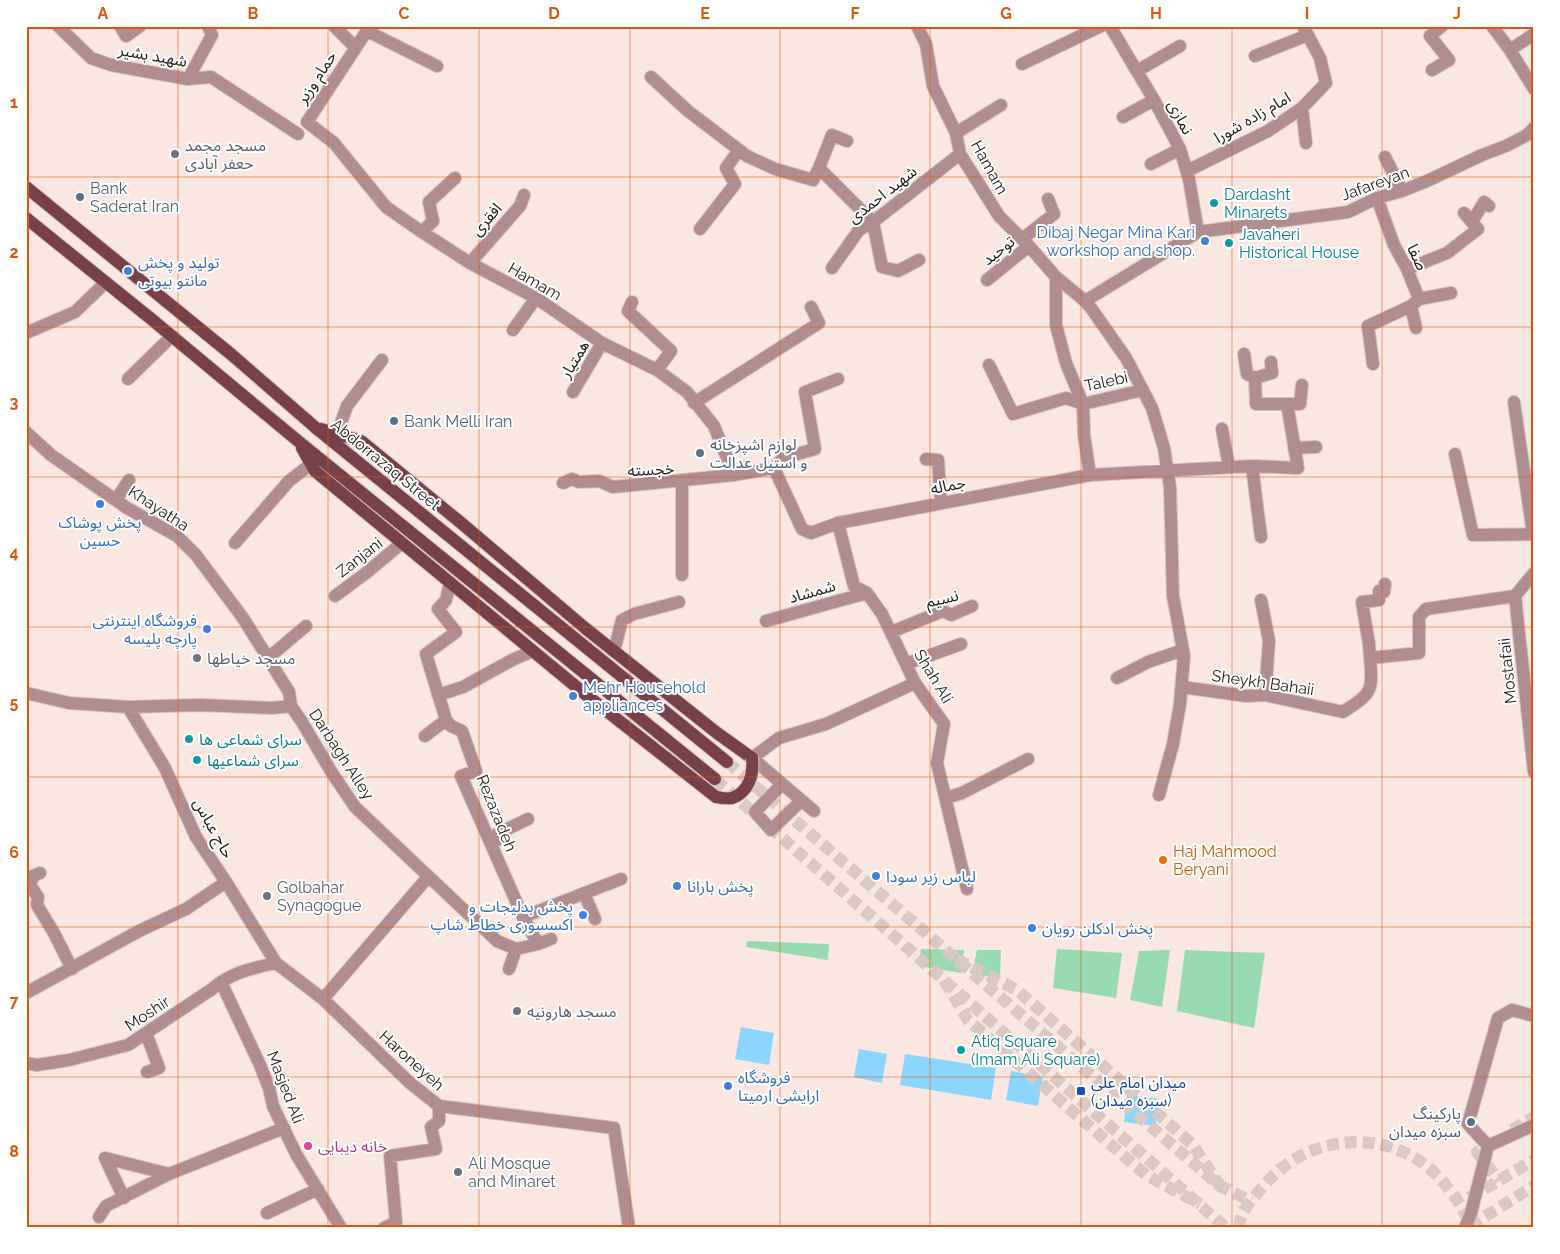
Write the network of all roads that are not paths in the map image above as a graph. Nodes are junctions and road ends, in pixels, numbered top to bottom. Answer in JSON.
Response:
{"nodes":[{"id":1,"x":58,"y":26,"type":"edge"},
{"id":2,"x":120,"y":26,"type":"edge"},
{"id":3,"x":140,"y":26,"type":"edge"},
{"id":4,"x":208,"y":26,"type":"edge"},
{"id":5,"x":334,"y":26,"type":"edge"},
{"id":6,"x":917,"y":26,"type":"edge"},
{"id":7,"x":1110,"y":26,"type":"edge"},
{"id":8,"x":1442,"y":26,"type":"edge"},
{"id":9,"x":1492,"y":26,"type":"edge"},
{"id":10,"x":1096,"y":27,"type":"edge"},
{"id":11,"x":369,"y":28,"type":"edge"},
{"id":12,"x":1306,"y":30,"type":"edge"},
{"id":13,"x":1534,"y":34,"type":"edge"},
{"id":14,"x":1180,"y":46,"type":"dead end"},
{"id":15,"x":355,"y":47,"type":"junction"},
{"id":16,"x":1510,"y":50,"type":"junction"},
{"id":17,"x":1255,"y":56,"type":"dead end"},
{"id":18,"x":1022,"y":64,"type":"dead end"},
{"id":19,"x":437,"y":66,"type":"dead end"},
{"id":20,"x":1432,"y":70,"type":"dead end"},
{"id":21,"x":1137,"y":71,"type":"junction"},
{"id":22,"x":651,"y":77,"type":"dead end"},
{"id":23,"x":188,"y":79,"type":"junction"},
{"id":24,"x":1534,"y":89,"type":"edge"},
{"id":25,"x":1154,"y":100,"type":"junction"},
{"id":26,"x":1001,"y":105,"type":"dead end"},
{"id":27,"x":1302,"y":108,"type":"junction"},
{"id":28,"x":1122,"y":117,"type":"dead end"},
{"id":29,"x":307,"y":122,"type":"joint"},
{"id":30,"x":1534,"y":128,"type":"edge"},
{"id":31,"x":956,"y":133,"type":"junction"},
{"id":32,"x":298,"y":134,"type":"dead end"},
{"id":33,"x":847,"y":141,"type":"dead end"},
{"id":34,"x":1306,"y":144,"type":"dead end"},
{"id":35,"x":1180,"y":149,"type":"junction"},
{"id":36,"x":739,"y":150,"type":"junction"},
{"id":37,"x":960,"y":154,"type":"junction"},
{"id":38,"x":1384,"y":158,"type":"dead end"},
{"id":39,"x":1151,"y":164,"type":"dead end"},
{"id":40,"x":819,"y":168,"type":"junction"},
{"id":41,"x":1187,"y":171,"type":"junction"},
{"id":42,"x":455,"y":178,"type":"dead end"},
{"id":43,"x":26,"y":187,"type":"edge"},
{"id":44,"x":1402,"y":191,"type":"junction"},
{"id":45,"x":524,"y":195,"type":"dead end"},
{"id":46,"x":1377,"y":198,"type":"junction"},
{"id":47,"x":1048,"y":199,"type":"dead end"},
{"id":48,"x":1488,"y":206,"type":"dead end"},
{"id":49,"x":26,"y":218,"type":"edge"},
{"id":50,"x":874,"y":222,"type":"junction"},
{"id":51,"x":700,"y":229,"type":"dead end"},
{"id":52,"x":422,"y":232,"type":"junction"},
{"id":53,"x":1198,"y":232,"type":"junction"},
{"id":54,"x":1026,"y":242,"type":"junction"},
{"id":55,"x":919,"y":260,"type":"dead end"},
{"id":56,"x":470,"y":263,"type":"junction"},
{"id":57,"x":832,"y":268,"type":"dead end"},
{"id":58,"x":1407,"y":269,"type":"junction"},
{"id":59,"x":1056,"y":277,"type":"junction"},
{"id":60,"x":986,"y":280,"type":"dead end"},
{"id":61,"x":106,"y":284,"type":"junction"},
{"id":62,"x":1451,"y":293,"type":"dead end"},
{"id":63,"x":536,"y":298,"type":"junction"},
{"id":64,"x":1084,"y":300,"type":"junction"},
{"id":65,"x":632,"y":302,"type":"dead end"},
{"id":66,"x":1415,"y":303,"type":"junction"},
{"id":67,"x":811,"y":307,"type":"dead end"},
{"id":68,"x":1416,"y":328,"type":"dead end"},
{"id":69,"x":512,"y":330,"type":"dead end"},
{"id":70,"x":26,"y":333,"type":"edge"},
{"id":71,"x":172,"y":336,"type":"junction"},
{"id":72,"x":602,"y":343,"type":"junction"},
{"id":73,"x":1244,"y":354,"type":"dead end"},
{"id":74,"x":382,"y":360,"type":"dead end"},
{"id":75,"x":1271,"y":362,"type":"dead end"},
{"id":76,"x":989,"y":364,"type":"dead end"},
{"id":77,"x":1373,"y":364,"type":"dead end"},
{"id":78,"x":657,"y":370,"type":"junction"},
{"id":79,"x":1255,"y":378,"type":"junction"},
{"id":80,"x":128,"y":379,"type":"dead end"},
{"id":81,"x":838,"y":379,"type":"dead end"},
{"id":82,"x":1302,"y":384,"type":"dead end"},
{"id":83,"x":1143,"y":390,"type":"junction"},
{"id":84,"x":573,"y":392,"type":"dead end"},
{"id":85,"x":1514,"y":402,"type":"dead end"},
{"id":86,"x":694,"y":403,"type":"junction"},
{"id":87,"x":1083,"y":404,"type":"junction"},
{"id":88,"x":1287,"y":404,"type":"junction"},
{"id":89,"x":316,"y":428,"type":"junction"},
{"id":90,"x":1222,"y":429,"type":"dead end"},
{"id":91,"x":26,"y":432,"type":"edge"},
{"id":92,"x":337,"y":434,"type":"junction"},
{"id":93,"x":298,"y":442,"type":"junction"},
{"id":94,"x":1316,"y":447,"type":"dead end"},
{"id":95,"x":1294,"y":448,"type":"junction"},
{"id":96,"x":1455,"y":454,"type":"dead end"},
{"id":97,"x":926,"y":459,"type":"dead end"},
{"id":98,"x":311,"y":464,"type":"junction"},
{"id":99,"x":1252,"y":466,"type":"junction"},
{"id":100,"x":1229,"y":467,"type":"junction"},
{"id":101,"x":774,"y":468,"type":"junction"},
{"id":102,"x":1168,"y":470,"type":"junction"},
{"id":103,"x":734,"y":475,"type":"junction"},
{"id":104,"x":1090,"y":475,"type":"junction"},
{"id":105,"x":129,"y":480,"type":"dead end"},
{"id":106,"x":682,"y":481,"type":"junction"},
{"id":107,"x":563,"y":483,"type":"dead end"},
{"id":108,"x":116,"y":500,"type":"junction"},
{"id":109,"x":941,"y":503,"type":"junction"},
{"id":110,"x":838,"y":523,"type":"junction"},
{"id":111,"x":1533,"y":534,"type":"edge"},
{"id":112,"x":1261,"y":537,"type":"dead end"},
{"id":113,"x":235,"y":543,"type":"dead end"},
{"id":114,"x":402,"y":543,"type":"junction"},
{"id":115,"x":1534,"y":573,"type":"edge"},
{"id":116,"x":682,"y":575,"type":"dead end"},
{"id":117,"x":450,"y":583,"type":"junction"},
{"id":118,"x":1385,"y":584,"type":"dead end"},
{"id":119,"x":867,"y":593,"type":"junction"},
{"id":120,"x":335,"y":596,"type":"dead end"},
{"id":121,"x":1515,"y":596,"type":"junction"},
{"id":122,"x":1261,"y":600,"type":"dead end"},
{"id":123,"x":679,"y":602,"type":"dead end"},
{"id":124,"x":972,"y":606,"type":"dead end"},
{"id":125,"x":766,"y":621,"type":"dead end"},
{"id":126,"x":306,"y":626,"type":"dead end"},
{"id":127,"x":891,"y":632,"type":"junction"},
{"id":128,"x":961,"y":644,"type":"dead end"},
{"id":129,"x":1183,"y":650,"type":"junction"},
{"id":130,"x":533,"y":651,"type":"junction"},
{"id":131,"x":614,"y":652,"type":"junction"},
{"id":132,"x":1370,"y":658,"type":"junction"},
{"id":133,"x":267,"y":659,"type":"junction"},
{"id":134,"x":906,"y":664,"type":"junction"},
{"id":135,"x":1117,"y":678,"type":"dead end"},
{"id":136,"x":916,"y":683,"type":"junction"},
{"id":137,"x":1182,"y":687,"type":"junction"},
{"id":138,"x":26,"y":693,"type":"edge"},
{"id":139,"x":438,"y":695,"type":"junction"},
{"id":140,"x":1265,"y":695,"type":"junction"},
{"id":141,"x":291,"y":706,"type":"junction"},
{"id":142,"x":128,"y":707,"type":"junction"},
{"id":143,"x":446,"y":720,"type":"junction"},
{"id":144,"x":426,"y":736,"type":"dead end"},
{"id":145,"x":752,"y":758,"type":"junction"},
{"id":146,"x":1028,"y":759,"type":"dead end"},
{"id":147,"x":727,"y":762,"type":"tunnel mouth"},
{"id":148,"x":1534,"y":772,"type":"edge"},
{"id":149,"x":714,"y":779,"type":"tunnel mouth"},
{"id":150,"x":782,"y":784,"type":"junction"},
{"id":151,"x":1159,"y":795,"type":"dead end"},
{"id":152,"x":946,"y":798,"type":"junction"},
{"id":153,"x":802,"y":801,"type":"junction"},
{"id":154,"x":814,"y":811,"type":"dead end"},
{"id":155,"x":528,"y":819,"type":"dead end"},
{"id":156,"x":491,"y":843,"type":"junction"},
{"id":157,"x":40,"y":873,"type":"dead end"},
{"id":158,"x":428,"y":877,"type":"junction"},
{"id":159,"x":621,"y":879,"type":"dead end"},
{"id":160,"x":226,"y":882,"type":"junction"},
{"id":161,"x":967,"y":889,"type":"dead end"},
{"id":162,"x":584,"y":893,"type":"junction"},
{"id":163,"x":523,"y":917,"type":"junction"},
{"id":164,"x":595,"y":919,"type":"dead end"},
{"id":165,"x":551,"y":939,"type":"dead end"},
{"id":166,"x":538,"y":944,"type":"junction"},
{"id":167,"x":516,"y":949,"type":"junction"},
{"id":168,"x":276,"y":963,"type":"junction"},
{"id":169,"x":72,"y":969,"type":"junction"},
{"id":170,"x":509,"y":969,"type":"dead end"},
{"id":171,"x":221,"y":982,"type":"junction"},
{"id":172,"x":26,"y":993,"type":"edge"},
{"id":173,"x":323,"y":999,"type":"junction"},
{"id":174,"x":1534,"y":1016,"type":"edge"},
{"id":175,"x":146,"y":1033,"type":"junction"},
{"id":176,"x":26,"y":1063,"type":"edge"},
{"id":177,"x":147,"y":1072,"type":"dead end"},
{"id":178,"x":439,"y":1106,"type":"junction"},
{"id":179,"x":1534,"y":1125,"type":"edge"},
{"id":180,"x":284,"y":1128,"type":"junction"},
{"id":181,"x":1488,"y":1146,"type":"junction"},
{"id":182,"x":169,"y":1174,"type":"junction"},
{"id":183,"x":318,"y":1189,"type":"junction"},
{"id":184,"x":124,"y":1198,"type":"junction"},
{"id":185,"x":268,"y":1213,"type":"dead end"},
{"id":186,"x":99,"y":1217,"type":"dead end"},
{"id":187,"x":394,"y":1226,"type":"edge"},
{"id":188,"x":341,"y":1228,"type":"edge"},
{"id":189,"x":629,"y":1228,"type":"edge"},
{"id":190,"x":1465,"y":1228,"type":"edge"}],
"edges":[{"from":1,"to":23,"type":"street","name":"شهید بشیر"},
{"from":2,"to":3,"type":"street"},
{"from":4,"to":23,"type":"street"},
{"from":5,"to":15,"type":"street"},
{"from":6,"to":31,"type":"street","name":"Hamam"},
{"from":7,"to":21,"type":"street","name":"نمازی"},
{"from":8,"to":20,"type":"street"},
{"from":9,"to":16,"type":"street"},
{"from":10,"to":18,"type":"street"},
{"from":11,"to":15,"type":"street","name":"حمام وزیر"},
{"from":11,"to":19,"type":"street"},
{"from":12,"to":17,"type":"street"},
{"from":12,"to":27,"type":"street","name":"امام زاده شورا"},
{"from":13,"to":16,"type":"street"},
{"from":14,"to":21,"type":"street"},
{"from":15,"to":29,"type":"street","name":"حمام وزیر"},
{"from":16,"to":24,"type":"street"},
{"from":21,"to":25,"type":"street","name":"نمازی"},
{"from":22,"to":36,"type":"street"},
{"from":23,"to":32,"type":"street","name":"شهید بشیر"},
{"from":25,"to":28,"type":"street"},
{"from":25,"to":35,"type":"street","name":"نمازی"},
{"from":26,"to":31,"type":"street"},
{"from":27,"to":34,"type":"street"},
{"from":27,"to":41,"type":"street","name":"امام زاده شورا"},
{"from":29,"to":52,"type":"street","name":"Hamam"},
{"from":30,"to":44,"type":"street","name":"Jafareyan"},
{"from":31,"to":37,"type":"street","name":"Hamam"},
{"from":33,"to":40,"type":"street"},
{"from":35,"to":39,"type":"street"},
{"from":35,"to":41,"type":"street","name":"نمازی"},
{"from":36,"to":40,"type":"street"},
{"from":36,"to":51,"type":"street"},
{"from":37,"to":50,"type":"street","name":"شهید احمدی"},
{"from":37,"to":54,"type":"street","name":"Hamam"},
{"from":38,"to":44,"type":"street"},
{"from":40,"to":50,"type":"street"},
{"from":41,"to":53,"type":"street","name":"نمازی"},
{"from":42,"to":52,"type":"street"},
{"from":43,"to":89,"type":"main road","name":"Abdorrazaq Street"},
{"from":44,"to":46,"type":"street","name":"Jafareyan"},
{"from":45,"to":56,"type":"street","name":"افقری"},
{"from":46,"to":53,"type":"street","name":"Jafareyan"},
{"from":46,"to":58,"type":"street","name":"صفا"},
{"from":47,"to":54,"type":"street","name":"توحید"},
{"from":48,"to":58,"type":"street"},
{"from":49,"to":61,"type":"main road"},
{"from":50,"to":55,"type":"street"},
{"from":50,"to":57,"type":"street","name":"شهید احمدی"},
{"from":52,"to":56,"type":"street","name":"Hamam"},
{"from":53,"to":64,"type":"street","name":"Jafareyan"},
{"from":54,"to":59,"type":"street","name":"Hamam"},
{"from":54,"to":60,"type":"street","name":"توحید"},
{"from":56,"to":63,"type":"street","name":"Hamam"},
{"from":58,"to":66,"type":"street","name":"صفا"},
{"from":59,"to":64,"type":"street","name":"Hamam"},
{"from":59,"to":87,"type":"street"},
{"from":61,"to":70,"type":"street"},
{"from":61,"to":71,"type":"main road"},
{"from":62,"to":66,"type":"street"},
{"from":63,"to":69,"type":"street"},
{"from":63,"to":72,"type":"street","name":"Hamam"},
{"from":64,"to":83,"type":"street","name":"Hamam"},
{"from":65,"to":78,"type":"street"},
{"from":66,"to":68,"type":"street","name":"صفا"},
{"from":66,"to":77,"type":"street"},
{"from":67,"to":86,"type":"street"},
{"from":71,"to":80,"type":"street"},
{"from":71,"to":93,"type":"main road"},
{"from":72,"to":78,"type":"street","name":"Hamam"},
{"from":72,"to":84,"type":"street","name":"همتیار"},
{"from":73,"to":79,"type":"street"},
{"from":74,"to":92,"type":"street"},
{"from":75,"to":79,"type":"street"},
{"from":76,"to":87,"type":"street","name":"Talebi"},
{"from":78,"to":86,"type":"street","name":"Hamam"},
{"from":79,"to":88,"type":"street"},
{"from":81,"to":101,"type":"street"},
{"from":82,"to":88,"type":"street"},
{"from":83,"to":87,"type":"street","name":"Talebi"},
{"from":83,"to":102,"type":"street","name":"Hamam"},
{"from":85,"to":111,"type":"street"},
{"from":86,"to":103,"type":"street","name":"Hamam"},
{"from":87,"to":104,"type":"street"},
{"from":88,"to":95,"type":"street"},
{"from":89,"to":92,"type":"main road"},
{"from":89,"to":147,"type":"main road","name":"Abdorrazaq Street"},
{"from":90,"to":100,"type":"street"},
{"from":91,"to":108,"type":"street","name":"Khayatha"},
{"from":92,"to":131,"type":"main road"},
{"from":93,"to":98,"type":"main road"},
{"from":93,"to":149,"type":"main road"},
{"from":94,"to":95,"type":"street"},
{"from":95,"to":99,"type":"street","name":"جماله"},
{"from":96,"to":111,"type":"street"},
{"from":97,"to":109,"type":"street"},
{"from":98,"to":113,"type":"street"},
{"from":98,"to":114,"type":"main road"},
{"from":99,"to":100,"type":"street","name":"جماله"},
{"from":99,"to":112,"type":"street"},
{"from":100,"to":102,"type":"street","name":"جماله"},
{"from":101,"to":103,"type":"street"},
{"from":101,"to":110,"type":"street","name":"جماله"},
{"from":102,"to":104,"type":"street","name":"جماله"},
{"from":102,"to":129,"type":"street"},
{"from":103,"to":106,"type":"street"},
{"from":104,"to":109,"type":"street","name":"جماله"},
{"from":105,"to":108,"type":"street"},
{"from":106,"to":107,"type":"street","name":"خجسته"},
{"from":106,"to":116,"type":"street","name":"خجسته"},
{"from":108,"to":133,"type":"street","name":"Khayatha"},
{"from":109,"to":110,"type":"street","name":"جماله"},
{"from":110,"to":119,"type":"street","name":"Shah Ali"},
{"from":114,"to":117,"type":"main road"},
{"from":114,"to":120,"type":"street","name":"Zanjani"},
{"from":115,"to":121,"type":"street"},
{"from":117,"to":130,"type":"main road"},
{"from":117,"to":139,"type":"street"},
{"from":118,"to":132,"type":"street","name":"Sheykh Bahaii"},
{"from":119,"to":125,"type":"street","name":"شمشاد"},
{"from":119,"to":127,"type":"street","name":"Shah Ali"},
{"from":121,"to":132,"type":"street"},
{"from":121,"to":148,"type":"street","name":"Mostafaii"},
{"from":122,"to":140,"type":"street"},
{"from":123,"to":131,"type":"street"},
{"from":124,"to":127,"type":"street","name":"نسیم"},
{"from":126,"to":133,"type":"street"},
{"from":127,"to":134,"type":"street","name":"Shah Ali"},
{"from":128,"to":134,"type":"street"},
{"from":129,"to":135,"type":"street"},
{"from":129,"to":137,"type":"street"},
{"from":130,"to":139,"type":"street"},
{"from":130,"to":145,"type":"main road","bridge":true},
{"from":131,"to":145,"type":"main road"},
{"from":132,"to":140,"type":"street","name":"Sheykh Bahaii"},
{"from":133,"to":141,"type":"street","name":"Khayatha"},
{"from":134,"to":136,"type":"street","name":"Shah Ali"},
{"from":136,"to":145,"type":"street"},
{"from":136,"to":152,"type":"street","name":"Shah Ali"},
{"from":137,"to":140,"type":"street","name":"Sheykh Bahaii"},
{"from":137,"to":151,"type":"street"},
{"from":138,"to":142,"type":"street","name":"Darbagh Alley"},
{"from":139,"to":143,"type":"street"},
{"from":141,"to":142,"type":"street","name":"Darbagh Alley"},
{"from":141,"to":158,"type":"street","name":"Darbagh Alley"},
{"from":142,"to":160,"type":"street","name":"حاج عباس"},
{"from":143,"to":144,"type":"street"},
{"from":143,"to":156,"type":"street","name":"Rezazadeh"},
{"from":145,"to":150,"type":"street"},
{"from":146,"to":152,"type":"street"},
{"from":150,"to":153,"type":"street"},
{"from":150,"to":153,"type":"street"},
{"from":152,"to":161,"type":"street","name":"Shah Ali"},
{"from":153,"to":154,"type":"street"},
{"from":155,"to":156,"type":"street"},
{"from":156,"to":163,"type":"street","name":"Rezazadeh"},
{"from":157,"to":169,"type":"street"},
{"from":158,"to":167,"type":"street","name":"Darbagh Alley"},
{"from":158,"to":173,"type":"street"},
{"from":159,"to":162,"type":"street"},
{"from":160,"to":168,"type":"street","name":"حاج عباس"},
{"from":160,"to":169,"type":"street"},
{"from":162,"to":163,"type":"street"},
{"from":162,"to":164,"type":"street"},
{"from":163,"to":166,"type":"street","name":"Rezazadeh"},
{"from":165,"to":166,"type":"street"},
{"from":166,"to":167,"type":"street"},
{"from":167,"to":170,"type":"street"},
{"from":168,"to":171,"type":"street","name":"Moshir"},
{"from":168,"to":173,"type":"street","name":"Haroneyeh"},
{"from":169,"to":172,"type":"street"},
{"from":171,"to":175,"type":"street","name":"Moshir"},
{"from":171,"to":180,"type":"street","name":"Masjed Ali"},
{"from":173,"to":178,"type":"street","name":"Haroneyeh"},
{"from":174,"to":181,"type":"street"},
{"from":175,"to":176,"type":"street","name":"Moshir"},
{"from":175,"to":177,"type":"street"},
{"from":178,"to":187,"type":"street"},
{"from":178,"to":189,"type":"street","name":"Haroneyeh"},
{"from":179,"to":181,"type":"street"},
{"from":180,"to":182,"type":"street"},
{"from":180,"to":183,"type":"street","name":"Masjed Ali"},
{"from":181,"to":190,"type":"street"},
{"from":182,"to":184,"type":"street"},
{"from":182,"to":184,"type":"street"},
{"from":183,"to":185,"type":"street"},
{"from":183,"to":188,"type":"street","name":"Masjed Ali"},
{"from":184,"to":186,"type":"street"}]}
